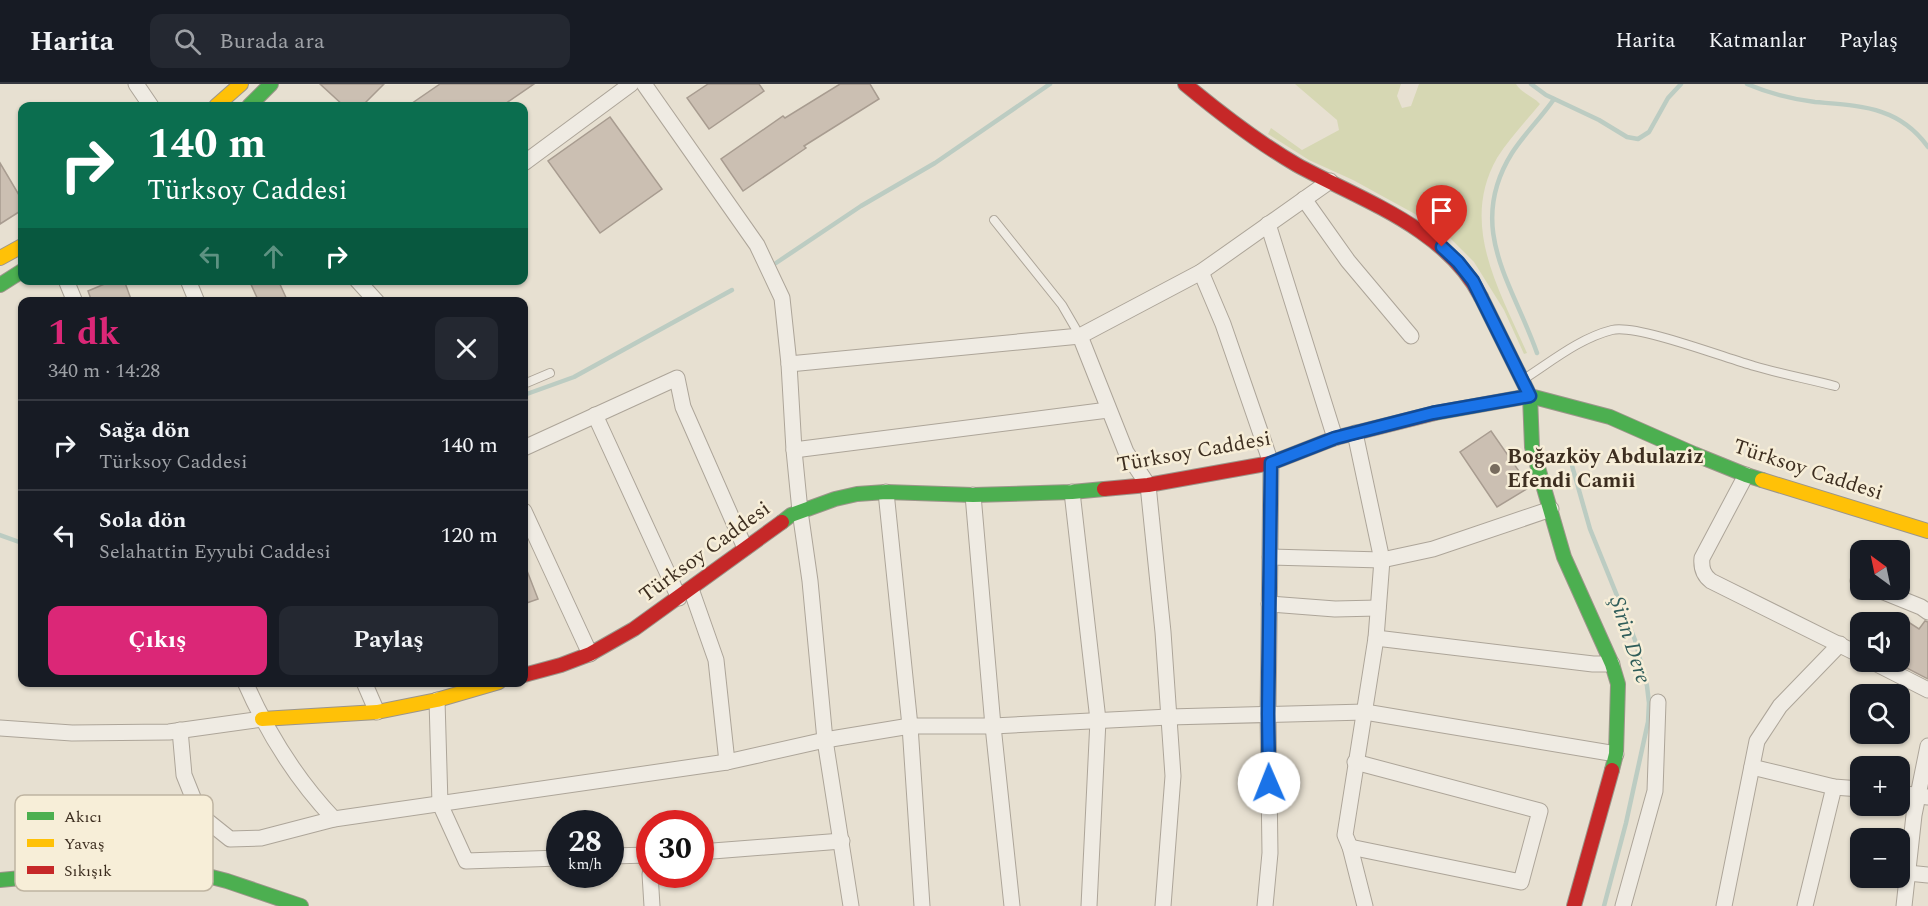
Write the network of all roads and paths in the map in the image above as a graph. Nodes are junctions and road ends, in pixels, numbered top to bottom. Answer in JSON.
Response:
{"nodes":[{"id":1,"x":136,"y":84,"type":"edge"},
{"id":2,"x":241,"y":84,"type":"edge"},
{"id":3,"x":271,"y":84,"type":"edge"},
{"id":4,"x":631,"y":84,"type":"edge"},
{"id":5,"x":644,"y":84,"type":"edge"},
{"id":6,"x":1185,"y":84,"type":"edge"},
{"id":7,"x":149,"y":102,"type":"edge"},
{"id":8,"x":221,"y":102,"type":"edge"},
{"id":9,"x":253,"y":102,"type":"edge"},
{"id":10,"x":528,"y":160,"type":"edge"},
{"id":11,"x":1330,"y":181,"type":"junction"},
{"id":12,"x":1304,"y":199,"type":"junction"},
{"id":13,"x":994,"y":220,"type":"dead end"},
{"id":14,"x":1269,"y":224,"type":"junction"},
{"id":15,"x":18,"y":248,"type":"edge"},
{"id":16,"x":0,"y":258,"type":"edge"},
{"id":17,"x":1201,"y":272,"type":"junction"},
{"id":18,"x":18,"y":274,"type":"edge"},
{"id":19,"x":0,"y":285,"type":"edge"},
{"id":20,"x":363,"y":285,"type":"edge"},
{"id":21,"x":373,"y":297,"type":"edge"},
{"id":22,"x":1080,"y":336,"type":"junction"},
{"id":23,"x":1411,"y":336,"type":"dead end"},
{"id":24,"x":789,"y":364,"type":"junction"},
{"id":25,"x":550,"y":373,"type":"dead end"},
{"id":26,"x":1523,"y":380,"type":"junction"},
{"id":27,"x":528,"y":382,"type":"edge"},
{"id":28,"x":1835,"y":386,"type":"dead end"},
{"id":29,"x":1530,"y":396,"type":"junction"},
{"id":30,"x":1108,"y":410,"type":"junction"},
{"id":31,"x":595,"y":415,"type":"junction"},
{"id":32,"x":1355,"y":433,"type":"junction"},
{"id":33,"x":1335,"y":438,"type":"junction"},
{"id":34,"x":528,"y":446,"type":"edge"},
{"id":35,"x":794,"y":450,"type":"junction"},
{"id":36,"x":1271,"y":463,"type":"junction"},
{"id":37,"x":1746,"y":475,"type":"junction"},
{"id":38,"x":1148,"y":485,"type":"junction"},
{"id":39,"x":886,"y":492,"type":"junction"},
{"id":40,"x":1072,"y":492,"type":"junction"},
{"id":41,"x":973,"y":495,"type":"junction"},
{"id":42,"x":1551,"y":509,"type":"junction"},
{"id":43,"x":800,"y":511,"type":"junction"},
{"id":44,"x":528,"y":521,"type":"edge"},
{"id":45,"x":1928,"y":531,"type":"edge"},
{"id":46,"x":745,"y":548,"type":"junction"},
{"id":47,"x":1270,"y":557,"type":"junction"},
{"id":48,"x":1382,"y":560,"type":"junction"},
{"id":49,"x":685,"y":593,"type":"junction"},
{"id":50,"x":1904,"y":600,"type":"edge"},
{"id":51,"x":1269,"y":604,"type":"junction"},
{"id":52,"x":1378,"y":608,"type":"junction"},
{"id":53,"x":1928,"y":612,"type":"edge"},
{"id":54,"x":1376,"y":638,"type":"junction"},
{"id":55,"x":1840,"y":644,"type":"junction"},
{"id":56,"x":1850,"y":650,"type":"edge"},
{"id":57,"x":590,"y":654,"type":"junction"},
{"id":58,"x":1612,"y":664,"type":"junction"},
{"id":59,"x":1893,"y":672,"type":"edge"},
{"id":60,"x":528,"y":674,"type":"edge"},
{"id":61,"x":247,"y":687,"type":"edge"},
{"id":62,"x":366,"y":687,"type":"edge"},
{"id":63,"x":482,"y":687,"type":"edge"},
{"id":64,"x":1928,"y":690,"type":"edge"},
{"id":65,"x":437,"y":700,"type":"junction"},
{"id":66,"x":1658,"y":702,"type":"dead end"},
{"id":67,"x":377,"y":712,"type":"junction"},
{"id":68,"x":1365,"y":712,"type":"junction"},
{"id":69,"x":1268,"y":714,"type":"junction"},
{"id":70,"x":1169,"y":717,"type":"junction"},
{"id":71,"x":262,"y":719,"type":"junction"},
{"id":72,"x":1098,"y":720,"type":"junction"},
{"id":73,"x":910,"y":726,"type":"junction"},
{"id":74,"x":993,"y":726,"type":"junction"},
{"id":75,"x":0,"y":728,"type":"edge"},
{"id":76,"x":180,"y":730,"type":"junction"},
{"id":77,"x":825,"y":740,"type":"junction"},
{"id":78,"x":1928,"y":746,"type":"edge"},
{"id":79,"x":1616,"y":754,"type":"junction"},
{"id":80,"x":728,"y":762,"type":"junction"},
{"id":81,"x":1355,"y":762,"type":"junction"},
{"id":82,"x":1752,"y":767,"type":"junction"},
{"id":83,"x":1834,"y":787,"type":"junction"},
{"id":84,"x":1850,"y":788,"type":"edge"},
{"id":85,"x":192,"y":795,"type":"edge"},
{"id":86,"x":1923,"y":796,"type":"edge"},
{"id":87,"x":440,"y":804,"type":"junction"},
{"id":88,"x":334,"y":819,"type":"junction"},
{"id":89,"x":213,"y":825,"type":"edge"},
{"id":90,"x":842,"y":840,"type":"junction"},
{"id":91,"x":1350,"y":847,"type":"junction"},
{"id":92,"x":714,"y":851,"type":"edge"},
{"id":93,"x":1910,"y":854,"type":"edge"},
{"id":94,"x":546,"y":858,"type":"edge"},
{"id":95,"x":1910,"y":873,"type":"edge"},
{"id":96,"x":1928,"y":875,"type":"edge"},
{"id":97,"x":213,"y":877,"type":"edge"},
{"id":98,"x":15,"y":879,"type":"edge"},
{"id":99,"x":0,"y":880,"type":"edge"},
{"id":100,"x":651,"y":888,"type":"edge"},
{"id":101,"x":1906,"y":888,"type":"edge"},
{"id":102,"x":301,"y":906,"type":"edge"},
{"id":103,"x":652,"y":906,"type":"edge"},
{"id":104,"x":851,"y":906,"type":"edge"},
{"id":105,"x":922,"y":906,"type":"edge"},
{"id":106,"x":1012,"y":906,"type":"edge"},
{"id":107,"x":1089,"y":906,"type":"edge"},
{"id":108,"x":1163,"y":906,"type":"edge"},
{"id":109,"x":1264,"y":906,"type":"edge"},
{"id":110,"x":1365,"y":906,"type":"edge"},
{"id":111,"x":1574,"y":906,"type":"edge"},
{"id":112,"x":1623,"y":906,"type":"edge"},
{"id":113,"x":1724,"y":906,"type":"edge"},
{"id":114,"x":1805,"y":906,"type":"edge"},
{"id":115,"x":1904,"y":906,"type":"edge"}],
"edges":[{"from":1,"to":7,"type":"street"},
{"from":2,"to":8,"type":"street"},
{"from":3,"to":9,"type":"street"},
{"from":4,"to":10,"type":"street"},
{"from":5,"to":24,"type":"street"},
{"from":6,"to":11,"type":"street"},
{"from":11,"to":12,"type":"street"},
{"from":11,"to":26,"type":"street"},
{"from":12,"to":14,"type":"street"},
{"from":12,"to":23,"type":"street"},
{"from":13,"to":22,"type":"lane"},
{"from":14,"to":17,"type":"street"},
{"from":14,"to":33,"type":"street"},
{"from":15,"to":16,"type":"street"},
{"from":17,"to":22,"type":"street"},
{"from":17,"to":36,"type":"street"},
{"from":18,"to":19,"type":"street"},
{"from":20,"to":21,"type":"street"},
{"from":22,"to":24,"type":"street"},
{"from":22,"to":30,"type":"street"},
{"from":24,"to":35,"type":"street"},
{"from":25,"to":27,"type":"lane"},
{"from":26,"to":28,"type":"lane"},
{"from":26,"to":29,"type":"street"},
{"from":29,"to":32,"type":"street","name":"Türksoy Caddesi"},
{"from":29,"to":37,"type":"street","name":"Türksoy Caddesi"},
{"from":29,"to":42,"type":"street"},
{"from":30,"to":35,"type":"street"},
{"from":30,"to":38,"type":"street"},
{"from":31,"to":34,"type":"street"},
{"from":31,"to":46,"type":"street"},
{"from":31,"to":49,"type":"street"},
{"from":32,"to":33,"type":"street","name":"Türksoy Caddesi"},
{"from":32,"to":48,"type":"street"},
{"from":33,"to":36,"type":"street","name":"Türksoy Caddesi"},
{"from":35,"to":43,"type":"street"},
{"from":36,"to":38,"type":"street","name":"Türksoy Caddesi"},
{"from":36,"to":47,"type":"street"},
{"from":37,"to":45,"type":"street","name":"Türksoy Caddesi"},
{"from":37,"to":55,"type":"street"},
{"from":38,"to":40,"type":"street","name":"Türksoy Caddesi"},
{"from":38,"to":70,"type":"street"},
{"from":39,"to":41,"type":"street","name":"Türksoy Caddesi"},
{"from":39,"to":43,"type":"street","name":"Türksoy Caddesi"},
{"from":39,"to":73,"type":"street"},
{"from":40,"to":41,"type":"street","name":"Türksoy Caddesi"},
{"from":40,"to":72,"type":"street"},
{"from":41,"to":74,"type":"street"},
{"from":42,"to":48,"type":"street"},
{"from":42,"to":58,"type":"street"},
{"from":43,"to":46,"type":"street","name":"Türksoy Caddesi"},
{"from":43,"to":77,"type":"street"},
{"from":44,"to":57,"type":"street"},
{"from":46,"to":49,"type":"street","name":"Türksoy Caddesi"},
{"from":47,"to":48,"type":"street"},
{"from":47,"to":51,"type":"street"},
{"from":48,"to":52,"type":"street"},
{"from":49,"to":57,"type":"street","name":"Türksoy Caddesi"},
{"from":49,"to":80,"type":"street"},
{"from":50,"to":53,"type":"street"},
{"from":51,"to":52,"type":"street"},
{"from":51,"to":69,"type":"street"},
{"from":52,"to":54,"type":"street"},
{"from":54,"to":58,"type":"street"},
{"from":54,"to":68,"type":"street"},
{"from":55,"to":56,"type":"street"},
{"from":55,"to":82,"type":"street"},
{"from":57,"to":60,"type":"street","name":"Türksoy Caddesi"},
{"from":58,"to":79,"type":"street"},
{"from":59,"to":64,"type":"street"},
{"from":61,"to":71,"type":"street"},
{"from":62,"to":67,"type":"street"},
{"from":63,"to":65,"type":"street"},
{"from":65,"to":67,"type":"street"},
{"from":65,"to":87,"type":"street"},
{"from":66,"to":112,"type":"street"},
{"from":67,"to":71,"type":"street"},
{"from":68,"to":69,"type":"street"},
{"from":68,"to":79,"type":"street"},
{"from":68,"to":81,"type":"street"},
{"from":69,"to":70,"type":"street"},
{"from":69,"to":109,"type":"street"},
{"from":70,"to":72,"type":"street"},
{"from":70,"to":108,"type":"street"},
{"from":71,"to":76,"type":"street"},
{"from":71,"to":88,"type":"street"},
{"from":72,"to":74,"type":"street"},
{"from":72,"to":107,"type":"street"},
{"from":73,"to":74,"type":"street"},
{"from":73,"to":77,"type":"street"},
{"from":73,"to":105,"type":"street"},
{"from":74,"to":106,"type":"street"},
{"from":75,"to":76,"type":"street"},
{"from":76,"to":85,"type":"street"},
{"from":77,"to":80,"type":"street"},
{"from":77,"to":90,"type":"street"},
{"from":78,"to":86,"type":"street"},
{"from":79,"to":111,"type":"street"},
{"from":80,"to":87,"type":"street"},
{"from":81,"to":91,"type":"street"},
{"from":81,"to":91,"type":"street"},
{"from":82,"to":83,"type":"street"},
{"from":82,"to":113,"type":"street"},
{"from":83,"to":84,"type":"street"},
{"from":83,"to":114,"type":"street"},
{"from":86,"to":93,"type":"street"},
{"from":87,"to":88,"type":"street"},
{"from":87,"to":94,"type":"street"},
{"from":88,"to":89,"type":"street"},
{"from":90,"to":92,"type":"street"},
{"from":90,"to":104,"type":"street"},
{"from":91,"to":110,"type":"street"},
{"from":95,"to":96,"type":"street"},
{"from":97,"to":102,"type":"street"},
{"from":98,"to":99,"type":"street"},
{"from":100,"to":103,"type":"street"},
{"from":101,"to":115,"type":"street"}]}
